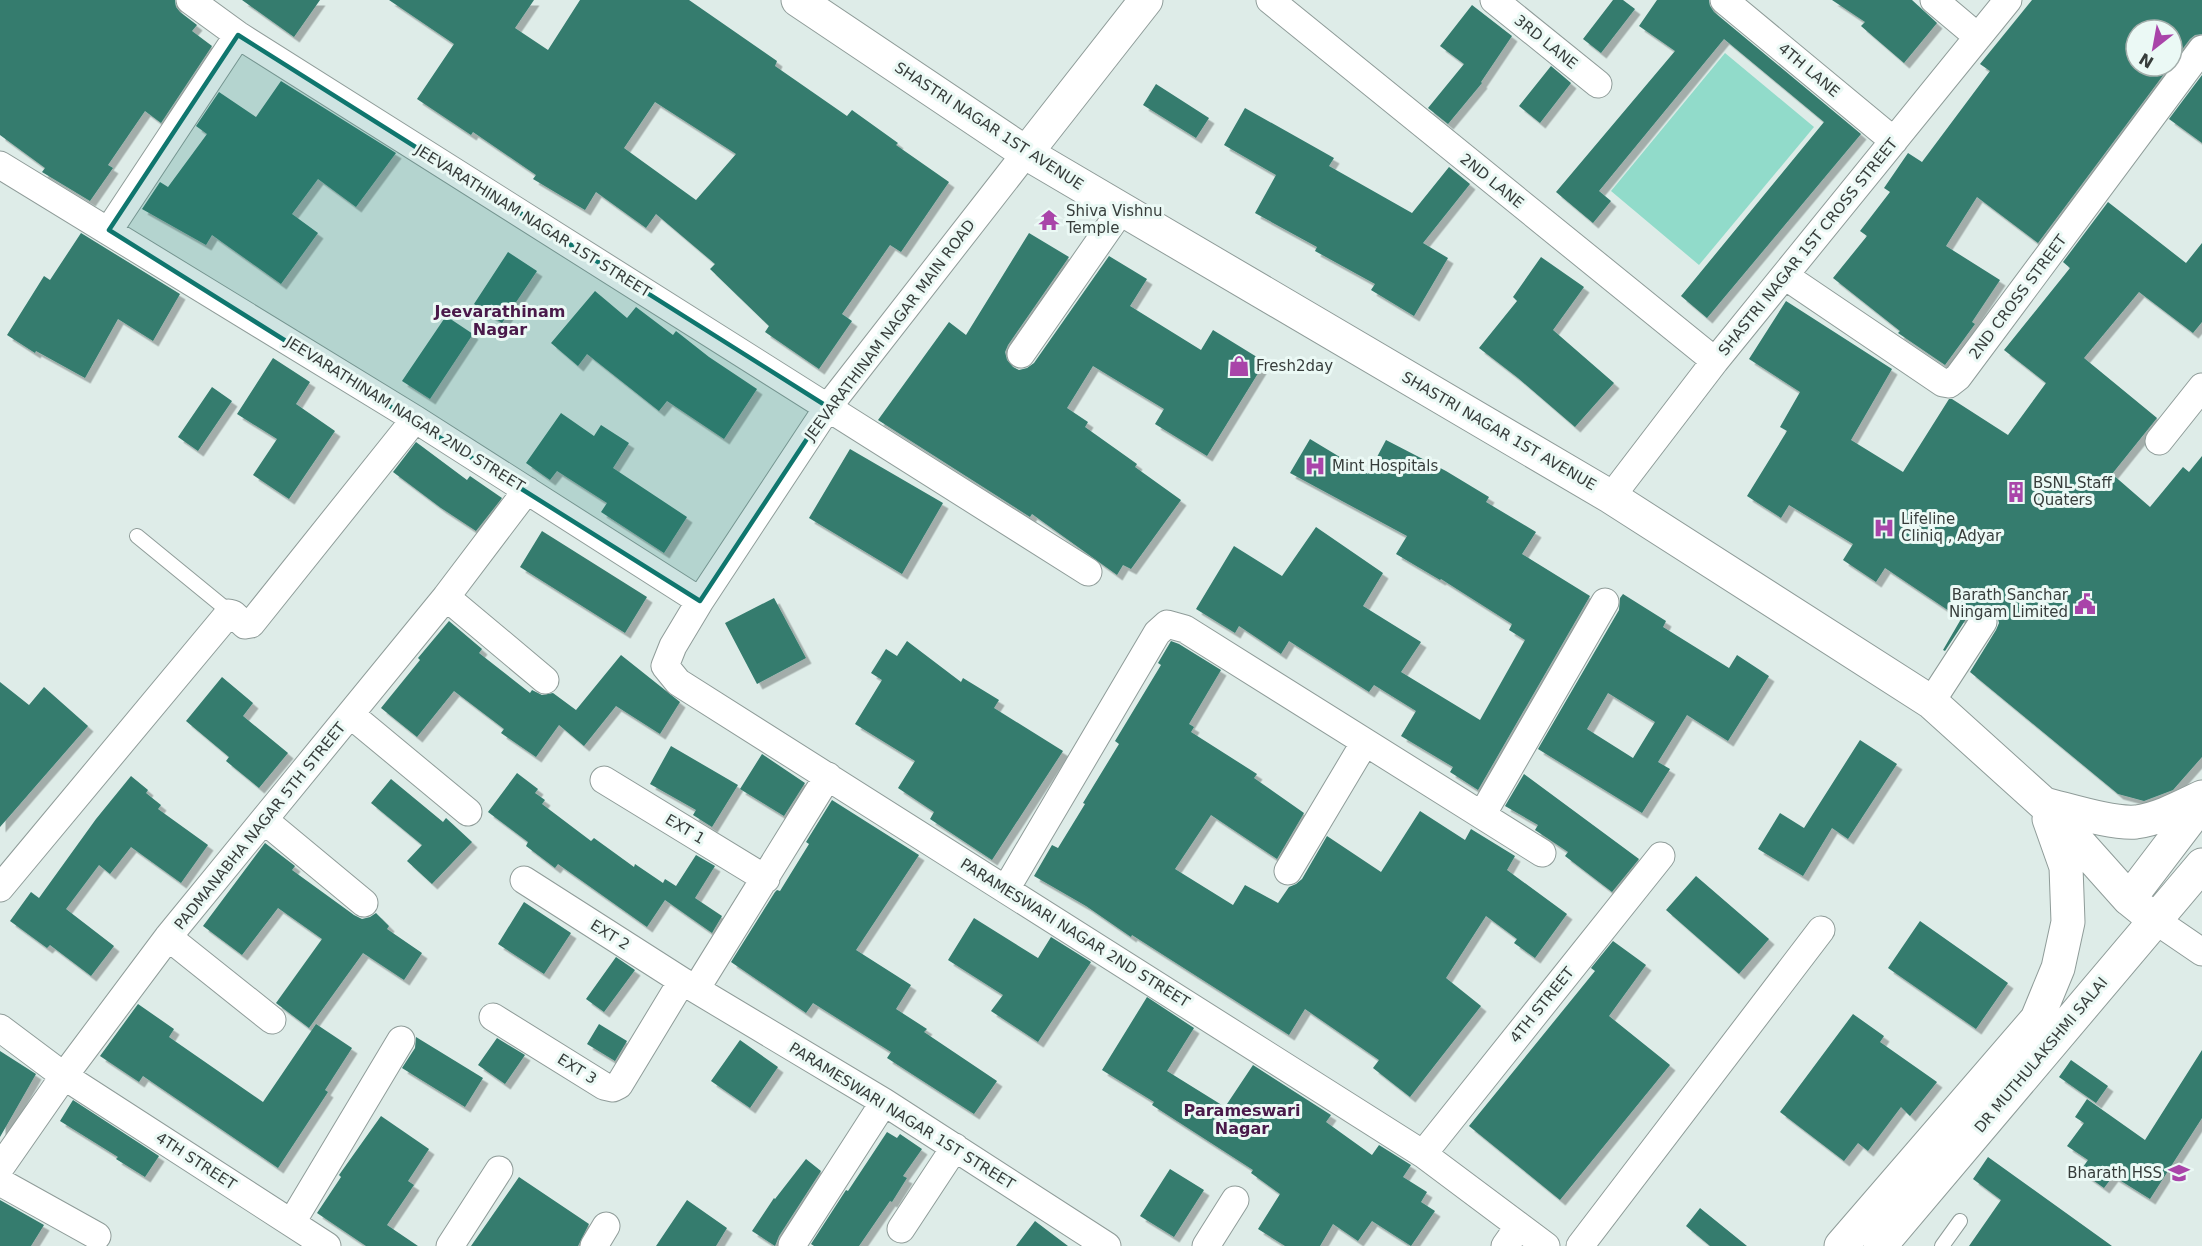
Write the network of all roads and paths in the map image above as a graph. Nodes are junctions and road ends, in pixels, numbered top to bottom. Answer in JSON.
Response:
{"nodes":[{"id":1,"x":190,"y":0,"type":"edge"},
{"id":2,"x":798,"y":0,"type":"edge"},
{"id":3,"x":1146,"y":0,"type":"edge"},
{"id":4,"x":1270,"y":0,"type":"edge"},
{"id":5,"x":1494,"y":0,"type":"edge"},
{"id":6,"x":1724,"y":0,"type":"edge"},
{"id":7,"x":1934,"y":0,"type":"edge"},
{"id":8,"x":2008,"y":0,"type":"edge"},
{"id":9,"x":238,"y":35,"type":"junction"},
{"id":10,"x":1978,"y":37,"type":"junction"},
{"id":11,"x":2202,"y":49,"type":"edge"},
{"id":12,"x":1598,"y":84,"type":"dead end"},
{"id":13,"x":1894,"y":141,"type":"junction"},
{"id":14,"x":1026,"y":153,"type":"junction"},
{"id":15,"x":0,"y":165,"type":"edge"},
{"id":16,"x":1122,"y":209,"type":"junction"},
{"id":17,"x":109,"y":230,"type":"junction"},
{"id":18,"x":1785,"y":276,"type":"junction"},
{"id":19,"x":1021,"y":354,"type":"dead end"},
{"id":20,"x":1715,"y":361,"type":"junction"},
{"id":21,"x":2202,"y":387,"type":"edge"},
{"id":22,"x":828,"y":407,"type":"junction"},
{"id":23,"x":415,"y":419,"type":"junction"},
{"id":24,"x":2159,"y":441,"type":"dead end"},
{"id":25,"x":527,"y":490,"type":"junction"},
{"id":26,"x":1611,"y":497,"type":"junction"},
{"id":27,"x":137,"y":536,"type":"dead end"},
{"id":28,"x":1088,"y":572,"type":"dead end"},
{"id":29,"x":446,"y":597,"type":"junction"},
{"id":30,"x":700,"y":601,"type":"junction"},
{"id":31,"x":1605,"y":602,"type":"dead end"},
{"id":32,"x":231,"y":613,"type":"junction"},
{"id":33,"x":1983,"y":622,"type":"dead end"},
{"id":34,"x":545,"y":680,"type":"dead end"},
{"id":35,"x":1931,"y":702,"type":"junction"},
{"id":36,"x":351,"y":715,"type":"junction"},
{"id":37,"x":1365,"y":742,"type":"junction"},
{"id":38,"x":828,"y":776,"type":"junction"},
{"id":39,"x":604,"y":780,"type":"dead end"},
{"id":40,"x":2202,"y":797,"type":"edge"},
{"id":41,"x":2202,"y":803,"type":"edge"},
{"id":42,"x":2044,"y":804,"type":"junction"},
{"id":43,"x":468,"y":812,"type":"dead end"},
{"id":44,"x":1482,"y":815,"type":"junction"},
{"id":45,"x":264,"y":820,"type":"junction"},
{"id":46,"x":1542,"y":853,"type":"dead end"},
{"id":47,"x":1661,"y":856,"type":"dead end"},
{"id":48,"x":2202,"y":865,"type":"edge"},
{"id":49,"x":1288,"y":871,"type":"dead end"},
{"id":50,"x":766,"y":879,"type":"junction"},
{"id":51,"x":524,"y":880,"type":"dead end"},
{"id":52,"x":0,"y":888,"type":"edge"},
{"id":53,"x":1006,"y":889,"type":"junction"},
{"id":54,"x":2129,"y":899,"type":"junction"},
{"id":55,"x":364,"y":903,"type":"dead end"},
{"id":56,"x":2155,"y":920,"type":"junction"},
{"id":57,"x":1821,"y":930,"type":"dead end"},
{"id":58,"x":168,"y":937,"type":"junction"},
{"id":59,"x":2202,"y":952,"type":"edge"},
{"id":60,"x":689,"y":985,"type":"junction"},
{"id":61,"x":493,"y":1017,"type":"dead end"},
{"id":62,"x":272,"y":1020,"type":"dead end"},
{"id":63,"x":0,"y":1028,"type":"edge"},
{"id":64,"x":401,"y":1040,"type":"dead end"},
{"id":65,"x":63,"y":1076,"type":"junction"},
{"id":66,"x":884,"y":1102,"type":"junction"},
{"id":67,"x":955,"y":1148,"type":"junction"},
{"id":68,"x":1423,"y":1154,"type":"junction"},
{"id":69,"x":0,"y":1168,"type":"edge"},
{"id":70,"x":499,"y":1170,"type":"dead end"},
{"id":71,"x":0,"y":1182,"type":"edge"},
{"id":72,"x":1235,"y":1200,"type":"dead end"},
{"id":73,"x":1960,"y":1221,"type":"dead end"},
{"id":74,"x":292,"y":1222,"type":"junction"},
{"id":75,"x":902,"y":1229,"type":"dead end"},
{"id":76,"x":97,"y":1236,"type":"dead end"},
{"id":77,"x":1512,"y":1236,"type":"edge"},
{"id":78,"x":792,"y":1245,"type":"edge"},
{"id":79,"x":327,"y":1246,"type":"edge"},
{"id":80,"x":450,"y":1246,"type":"edge"},
{"id":81,"x":1107,"y":1246,"type":"edge"},
{"id":82,"x":1206,"y":1246,"type":"edge"},
{"id":83,"x":1546,"y":1246,"type":"edge"},
{"id":84,"x":1580,"y":1246,"type":"edge"},
{"id":85,"x":1841,"y":1246,"type":"edge"},
{"id":86,"x":1880,"y":1246,"type":"edge"},
{"id":87,"x":1942,"y":1246,"type":"edge"}],
"edges":[{"from":1,"to":9,"type":"street","name":"JEEVARATHINAM NAGAR 1ST STREET"},
{"from":2,"to":14,"type":"street","name":"SHASTRI NAGAR 1ST AVENUE"},
{"from":3,"to":14,"type":"street"},
{"from":4,"to":20,"type":"street","name":"2ND LANE"},
{"from":5,"to":12,"type":"street","name":"3RD LANE"},
{"from":6,"to":13,"type":"street","name":"4TH LANE"},
{"from":7,"to":10,"type":"street"},
{"from":8,"to":10,"type":"street","name":"SHASTRI NAGAR 1ST CROSS STREET"},
{"from":9,"to":17,"type":"street"},
{"from":9,"to":22,"type":"street","name":"JEEVARATHINAM NAGAR 1ST STREET"},
{"from":10,"to":13,"type":"street","name":"SHASTRI NAGAR 1ST CROSS STREET"},
{"from":11,"to":18,"type":"street","name":"2ND CROSS STREET"},
{"from":13,"to":18,"type":"street","name":"SHASTRI NAGAR 1ST CROSS STREET"},
{"from":14,"to":16,"type":"street","name":"SHASTRI NAGAR 1ST AVENUE"},
{"from":14,"to":22,"type":"street","name":"JEEVARATHINAM NAGAR MAIN ROAD"},
{"from":15,"to":17,"type":"street","name":"JEEVARATHINAM NAGAR 2ND STREET"},
{"from":16,"to":19,"type":"street"},
{"from":16,"to":26,"type":"street","name":"SHASTRI NAGAR 1ST AVENUE"},
{"from":17,"to":23,"type":"street","name":"JEEVARATHINAM NAGAR 2ND STREET"},
{"from":18,"to":20,"type":"street","name":"SHASTRI NAGAR 1ST CROSS STREET"},
{"from":20,"to":26,"type":"street","name":"SHASTRI NAGAR 1ST CROSS STREET"},
{"from":21,"to":24,"type":"street"},
{"from":22,"to":28,"type":"street","name":"JEEVARATHINAM NAGAR 1ST STREET"},
{"from":22,"to":30,"type":"street","name":"JEEVARATHINAM NAGAR MAIN ROAD"},
{"from":23,"to":25,"type":"street","name":"JEEVARATHINAM NAGAR 2ND STREET"},
{"from":23,"to":32,"type":"street"},
{"from":25,"to":29,"type":"street","name":"PADMANABHA NAGAR 5TH STREET"},
{"from":25,"to":30,"type":"street","name":"JEEVARATHINAM NAGAR 2ND STREET"},
{"from":26,"to":35,"type":"street","name":"SHASTRI NAGAR 1ST AVENUE"},
{"from":27,"to":32,"type":"lane"},
{"from":29,"to":34,"type":"street"},
{"from":29,"to":36,"type":"street","name":"PADMANABHA NAGAR 5TH STREET"},
{"from":30,"to":38,"type":"street","name":"PARAMESWARI NAGAR 2ND STREET"},
{"from":31,"to":44,"type":"street"},
{"from":32,"to":52,"type":"street"},
{"from":33,"to":35,"type":"street"},
{"from":35,"to":42,"type":"street","name":"SHASTRI NAGAR 1ST AVENUE"},
{"from":36,"to":43,"type":"street"},
{"from":36,"to":45,"type":"street","name":"PADMANABHA NAGAR 5TH STREET"},
{"from":37,"to":44,"type":"street"},
{"from":37,"to":49,"type":"street"},
{"from":37,"to":53,"type":"street"},
{"from":38,"to":50,"type":"street"},
{"from":38,"to":53,"type":"street","name":"PARAMESWARI NAGAR 2ND STREET"},
{"from":39,"to":50,"type":"street","name":"EXT 1"},
{"from":40,"to":42,"type":"street"},
{"from":41,"to":54,"type":"street"},
{"from":42,"to":54,"type":"street","name":"SHASTRI NAGAR 1ST AVENUE"},
{"from":42,"to":85,"type":"street","name":"DR MUTHULAKSHMI SALAI"},
{"from":44,"to":46,"type":"street"},
{"from":45,"to":55,"type":"street"},
{"from":45,"to":58,"type":"street","name":"PADMANABHA NAGAR 5TH STREET"},
{"from":47,"to":68,"type":"street","name":"4TH STREET"},
{"from":48,"to":56,"type":"street","name":"DR MUTHULAKSHMI SALAI"},
{"from":50,"to":60,"type":"street"},
{"from":51,"to":60,"type":"street","name":"EXT 2"},
{"from":53,"to":68,"type":"street","name":"PARAMESWARI NAGAR 2ND STREET"},
{"from":54,"to":56,"type":"street","name":"SHASTRI NAGAR 1ST AVENUE"},
{"from":56,"to":59,"type":"street"},
{"from":56,"to":86,"type":"street","name":"DR MUTHULAKSHMI SALAI"},
{"from":57,"to":84,"type":"street"},
{"from":58,"to":62,"type":"street"},
{"from":58,"to":65,"type":"street","name":"PADMANABHA NAGAR 5TH STREET"},
{"from":60,"to":61,"type":"street","name":"EXT 3"},
{"from":60,"to":66,"type":"street","name":"PARAMESWARI NAGAR 1ST STREET"},
{"from":63,"to":65,"type":"street","name":"4TH STREET"},
{"from":64,"to":74,"type":"street"},
{"from":65,"to":69,"type":"street","name":"PADMANABHA NAGAR 5TH STREET"},
{"from":65,"to":74,"type":"street","name":"4TH STREET"},
{"from":66,"to":67,"type":"street","name":"PARAMESWARI NAGAR 1ST STREET"},
{"from":66,"to":78,"type":"street"},
{"from":67,"to":75,"type":"street"},
{"from":67,"to":81,"type":"street","name":"PARAMESWARI NAGAR 1ST STREET"},
{"from":68,"to":77,"type":"street","name":"PARAMESWARI NAGAR 2ND STREET"},
{"from":70,"to":80,"type":"street"},
{"from":71,"to":76,"type":"street"},
{"from":72,"to":82,"type":"street"},
{"from":73,"to":87,"type":"lane"},
{"from":74,"to":79,"type":"street","name":"4TH STREET"},
{"from":77,"to":83,"type":"street","name":"PARAMESWARI NAGAR 2ND STREET"}]}
